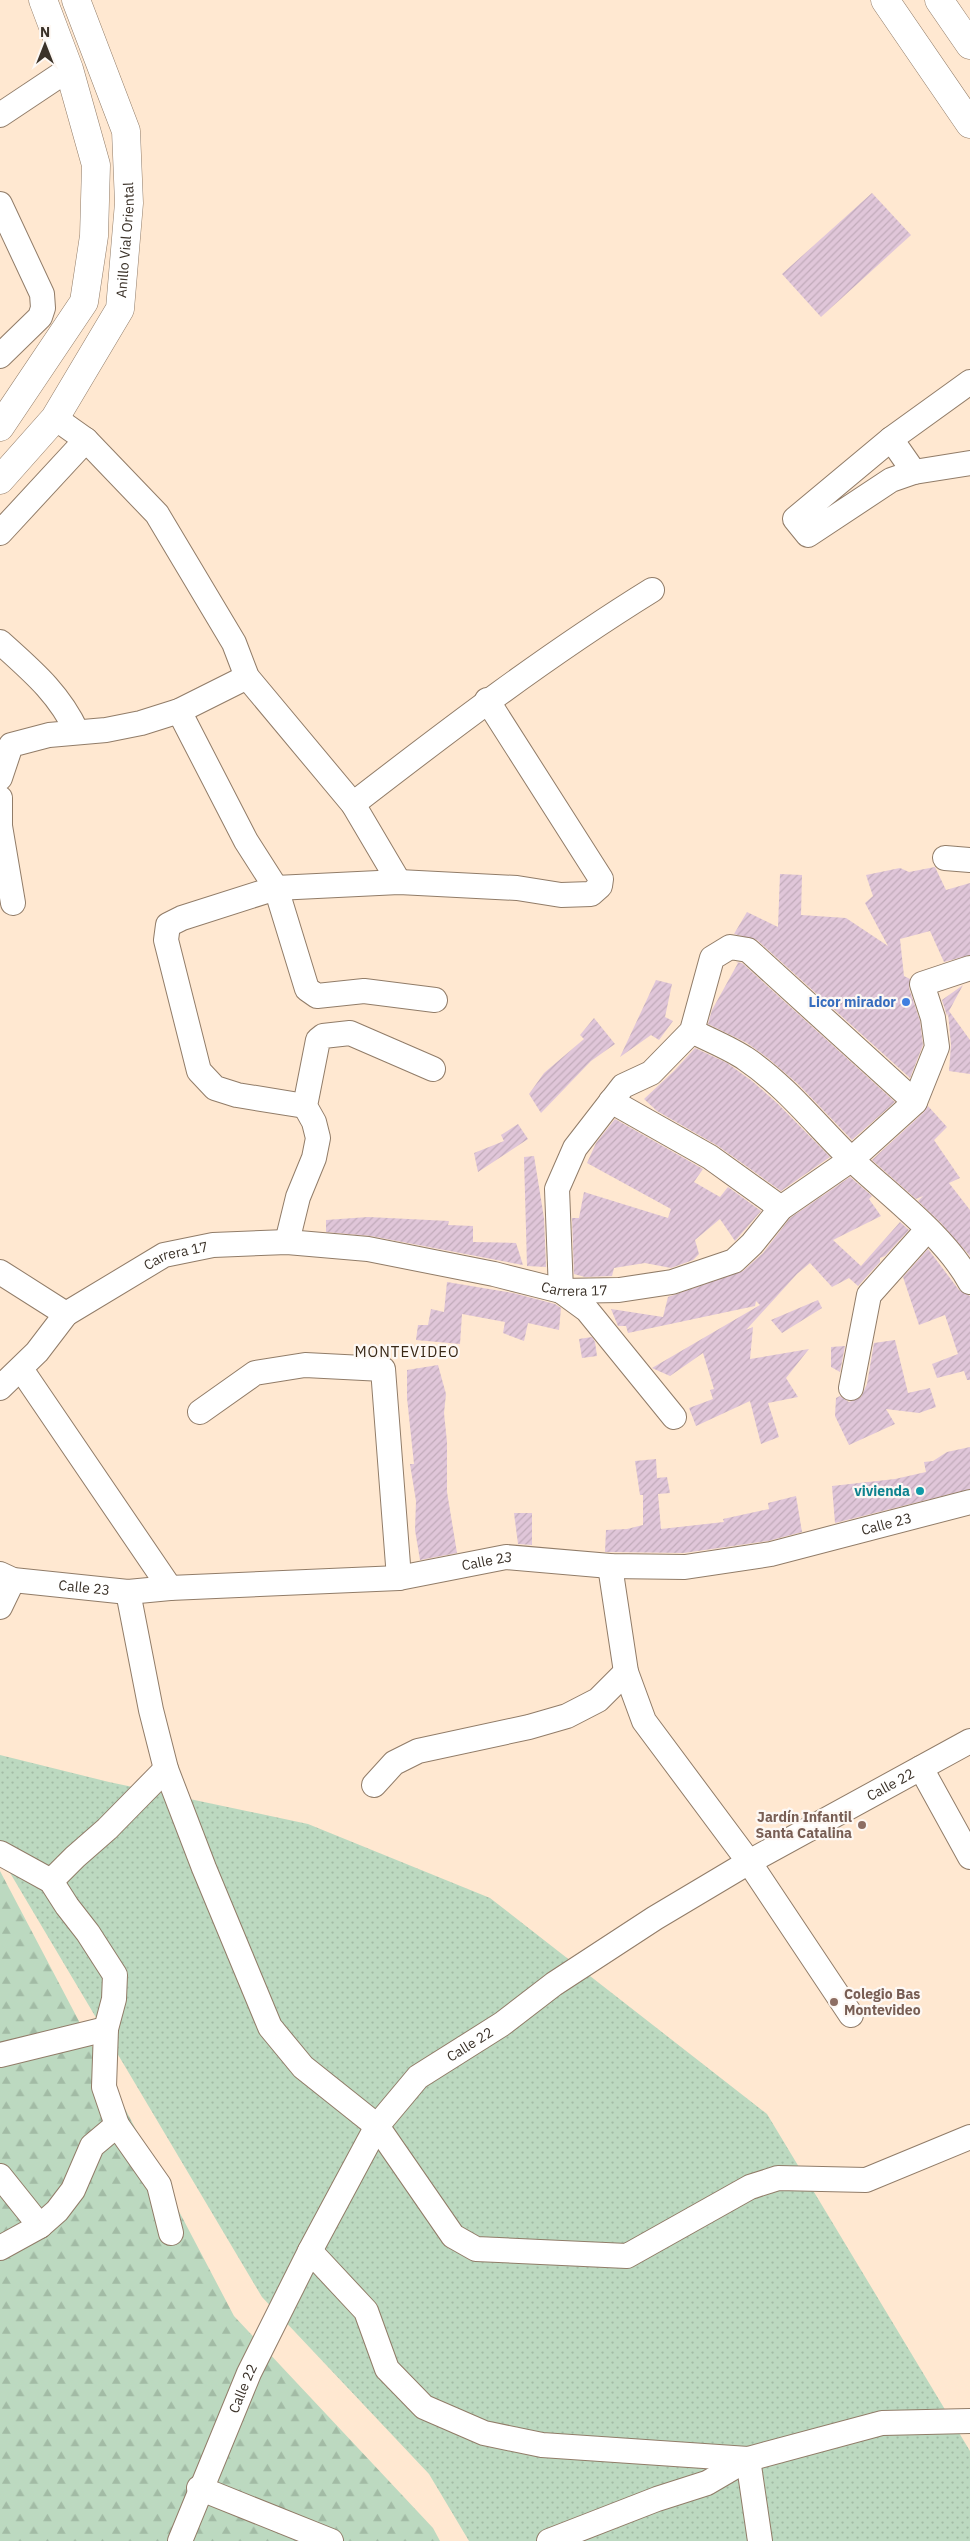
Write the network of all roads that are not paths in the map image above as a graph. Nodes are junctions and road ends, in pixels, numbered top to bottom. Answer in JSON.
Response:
{"nodes":[{"id":1,"x":43,"y":0,"type":"edge"},
{"id":2,"x":76,"y":0,"type":"edge"},
{"id":3,"x":885,"y":0,"type":"edge"},
{"id":4,"x":939,"y":0,"type":"edge"},
{"id":5,"x":970,"y":45,"type":"edge"},
{"id":6,"x":69,"y":69,"type":"junction"},
{"id":7,"x":0,"y":115,"type":"edge"},
{"id":8,"x":970,"y":124,"type":"edge"},
{"id":9,"x":0,"y":204,"type":"edge"},
{"id":10,"x":0,"y":356,"type":"edge"},
{"id":11,"x":970,"y":382,"type":"edge"},
{"id":12,"x":55,"y":418,"type":"junction"},
{"id":13,"x":0,"y":427,"type":"edge"},
{"id":14,"x":891,"y":439,"type":"junction"},
{"id":15,"x":86,"y":440,"type":"junction"},
{"id":16,"x":970,"y":463,"type":"edge"},
{"id":17,"x":914,"y":472,"type":"junction"},
{"id":18,"x":0,"y":480,"type":"edge"},
{"id":19,"x":0,"y":533,"type":"edge"},
{"id":20,"x":652,"y":590,"type":"dead end"},
{"id":21,"x":0,"y":642,"type":"edge"},
{"id":22,"x":247,"y":677,"type":"junction"},
{"id":23,"x":487,"y":700,"type":"junction"},
{"id":24,"x":179,"y":710,"type":"junction"},
{"id":25,"x":77,"y":732,"type":"junction"},
{"id":26,"x":0,"y":778,"type":"edge"},
{"id":27,"x":0,"y":798,"type":"edge"},
{"id":28,"x":353,"y":804,"type":"junction"},
{"id":29,"x":945,"y":858,"type":"dead end"},
{"id":30,"x":970,"y":860,"type":"edge"},
{"id":31,"x":399,"y":882,"type":"junction"},
{"id":32,"x":276,"y":888,"type":"junction"},
{"id":33,"x":13,"y":903,"type":"dead end"},
{"id":34,"x":970,"y":968,"type":"edge"},
{"id":35,"x":436,"y":1000,"type":"dead end"},
{"id":36,"x":692,"y":1031,"type":"junction"},
{"id":37,"x":433,"y":1069,"type":"dead end"},
{"id":38,"x":611,"y":1100,"type":"junction"},
{"id":39,"x":915,"y":1102,"type":"junction"},
{"id":40,"x":304,"y":1106,"type":"junction"},
{"id":41,"x":852,"y":1159,"type":"junction"},
{"id":42,"x":781,"y":1208,"type":"junction"},
{"id":43,"x":927,"y":1230,"type":"junction"},
{"id":44,"x":287,"y":1242,"type":"junction"},
{"id":45,"x":0,"y":1272,"type":"edge"},
{"id":46,"x":970,"y":1282,"type":"edge"},
{"id":47,"x":561,"y":1291,"type":"junction"},
{"id":48,"x":66,"y":1314,"type":"junction"},
{"id":49,"x":21,"y":1370,"type":"junction"},
{"id":50,"x":0,"y":1388,"type":"edge"},
{"id":51,"x":851,"y":1388,"type":"dead end"},
{"id":52,"x":200,"y":1412,"type":"dead end"},
{"id":53,"x":674,"y":1417,"type":"dead end"},
{"id":54,"x":970,"y":1502,"type":"edge"},
{"id":55,"x":610,"y":1566,"type":"junction"},
{"id":56,"x":7,"y":1577,"type":"edge"},
{"id":57,"x":399,"y":1578,"type":"junction"},
{"id":58,"x":170,"y":1588,"type":"junction"},
{"id":59,"x":128,"y":1592,"type":"junction"},
{"id":60,"x":0,"y":1608,"type":"edge"},
{"id":61,"x":626,"y":1672,"type":"junction"},
{"id":62,"x":970,"y":1741,"type":"edge"},
{"id":63,"x":921,"y":1768,"type":"junction"},
{"id":64,"x":166,"y":1769,"type":"junction"},
{"id":65,"x":374,"y":1785,"type":"dead end"},
{"id":66,"x":0,"y":1853,"type":"edge"},
{"id":67,"x":970,"y":1856,"type":"edge"},
{"id":68,"x":749,"y":1862,"type":"junction"},
{"id":69,"x":51,"y":1881,"type":"junction"},
{"id":70,"x":850,"y":2015,"type":"dead end"},
{"id":71,"x":106,"y":2029,"type":"junction"},
{"id":72,"x":0,"y":2055,"type":"edge"},
{"id":73,"x":116,"y":2125,"type":"junction"},
{"id":74,"x":377,"y":2126,"type":"junction"},
{"id":75,"x":970,"y":2137,"type":"edge"},
{"id":76,"x":0,"y":2176,"type":"edge"},
{"id":77,"x":40,"y":2226,"type":"junction"},
{"id":78,"x":171,"y":2233,"type":"dead end"},
{"id":79,"x":0,"y":2248,"type":"edge"},
{"id":80,"x":310,"y":2252,"type":"junction"},
{"id":81,"x":970,"y":2420,"type":"edge"},
{"id":82,"x":748,"y":2459,"type":"junction"},
{"id":83,"x":200,"y":2488,"type":"junction"},
{"id":84,"x":180,"y":2541,"type":"edge"},
{"id":85,"x":331,"y":2541,"type":"edge"},
{"id":86,"x":549,"y":2541,"type":"edge"},
{"id":87,"x":760,"y":2541,"type":"edge"}],
"edges":[{"from":1,"to":6,"type":"highway"},
{"from":2,"to":12,"type":"highway","name":"Anillo Vial Oriental"},
{"from":3,"to":8,"type":"highway"},
{"from":4,"to":5,"type":"highway"},
{"from":6,"to":7,"type":"street"},
{"from":6,"to":13,"type":"highway"},
{"from":9,"to":10,"type":"street"},
{"from":11,"to":14,"type":"street"},
{"from":12,"to":15,"type":"street"},
{"from":12,"to":18,"type":"highway","name":"Anillo Vial Oriental"},
{"from":14,"to":17,"type":"street"},
{"from":14,"to":17,"type":"street"},
{"from":15,"to":19,"type":"street"},
{"from":15,"to":22,"type":"street"},
{"from":16,"to":17,"type":"street"},
{"from":20,"to":23,"type":"street"},
{"from":21,"to":25,"type":"street"},
{"from":22,"to":24,"type":"street"},
{"from":22,"to":28,"type":"street"},
{"from":23,"to":28,"type":"street"},
{"from":23,"to":31,"type":"street"},
{"from":24,"to":25,"type":"street"},
{"from":24,"to":32,"type":"street"},
{"from":25,"to":26,"type":"street"},
{"from":27,"to":33,"type":"street"},
{"from":28,"to":31,"type":"street"},
{"from":29,"to":30,"type":"street"},
{"from":31,"to":32,"type":"street"},
{"from":32,"to":35,"type":"street"},
{"from":32,"to":40,"type":"street"},
{"from":34,"to":39,"type":"street","name":"Carrera 17"},
{"from":36,"to":38,"type":"street"},
{"from":36,"to":39,"type":"street"},
{"from":36,"to":41,"type":"street"},
{"from":37,"to":40,"type":"street"},
{"from":38,"to":42,"type":"street"},
{"from":38,"to":47,"type":"street"},
{"from":39,"to":41,"type":"street","name":"Carrera 17"},
{"from":40,"to":44,"type":"street"},
{"from":41,"to":42,"type":"street","name":"Carrera 17"},
{"from":41,"to":43,"type":"street"},
{"from":42,"to":47,"type":"street","name":"Carrera 17"},
{"from":43,"to":46,"type":"street"},
{"from":43,"to":51,"type":"street"},
{"from":44,"to":47,"type":"street","name":"Carrera 17"},
{"from":44,"to":48,"type":"street","name":"Carrera 17"},
{"from":45,"to":48,"type":"street"},
{"from":47,"to":53,"type":"street"},
{"from":48,"to":49,"type":"street","name":"Carrera 17"},
{"from":49,"to":50,"type":"street","name":"Carrera 17"},
{"from":49,"to":58,"type":"street"},
{"from":52,"to":57,"type":"street"},
{"from":54,"to":55,"type":"street","name":"Calle 23"},
{"from":55,"to":57,"type":"street","name":"Calle 23"},
{"from":55,"to":61,"type":"street"},
{"from":56,"to":59,"type":"street","name":"Calle 23"},
{"from":56,"to":60,"type":"street"},
{"from":57,"to":58,"type":"street","name":"Calle 23"},
{"from":58,"to":59,"type":"street","name":"Calle 23"},
{"from":59,"to":64,"type":"street"},
{"from":61,"to":65,"type":"street"},
{"from":61,"to":68,"type":"street"},
{"from":62,"to":63,"type":"street","name":"Calle 22"},
{"from":63,"to":67,"type":"street"},
{"from":63,"to":68,"type":"street","name":"Calle 22"},
{"from":64,"to":69,"type":"street"},
{"from":64,"to":74,"type":"street"},
{"from":66,"to":69,"type":"street"},
{"from":68,"to":70,"type":"street"},
{"from":68,"to":74,"type":"street","name":"Calle 22"},
{"from":69,"to":71,"type":"street"},
{"from":71,"to":72,"type":"street"},
{"from":71,"to":73,"type":"street"},
{"from":73,"to":77,"type":"street"},
{"from":73,"to":78,"type":"street"},
{"from":74,"to":75,"type":"street"},
{"from":74,"to":80,"type":"street","name":"Calle 22"},
{"from":76,"to":77,"type":"street"},
{"from":77,"to":79,"type":"street"},
{"from":80,"to":82,"type":"street"},
{"from":80,"to":83,"type":"street","name":"Calle 22"},
{"from":81,"to":82,"type":"street"},
{"from":82,"to":86,"type":"street"},
{"from":82,"to":87,"type":"street"},
{"from":83,"to":84,"type":"street","name":"Calle 22"},
{"from":83,"to":85,"type":"street"}]}
